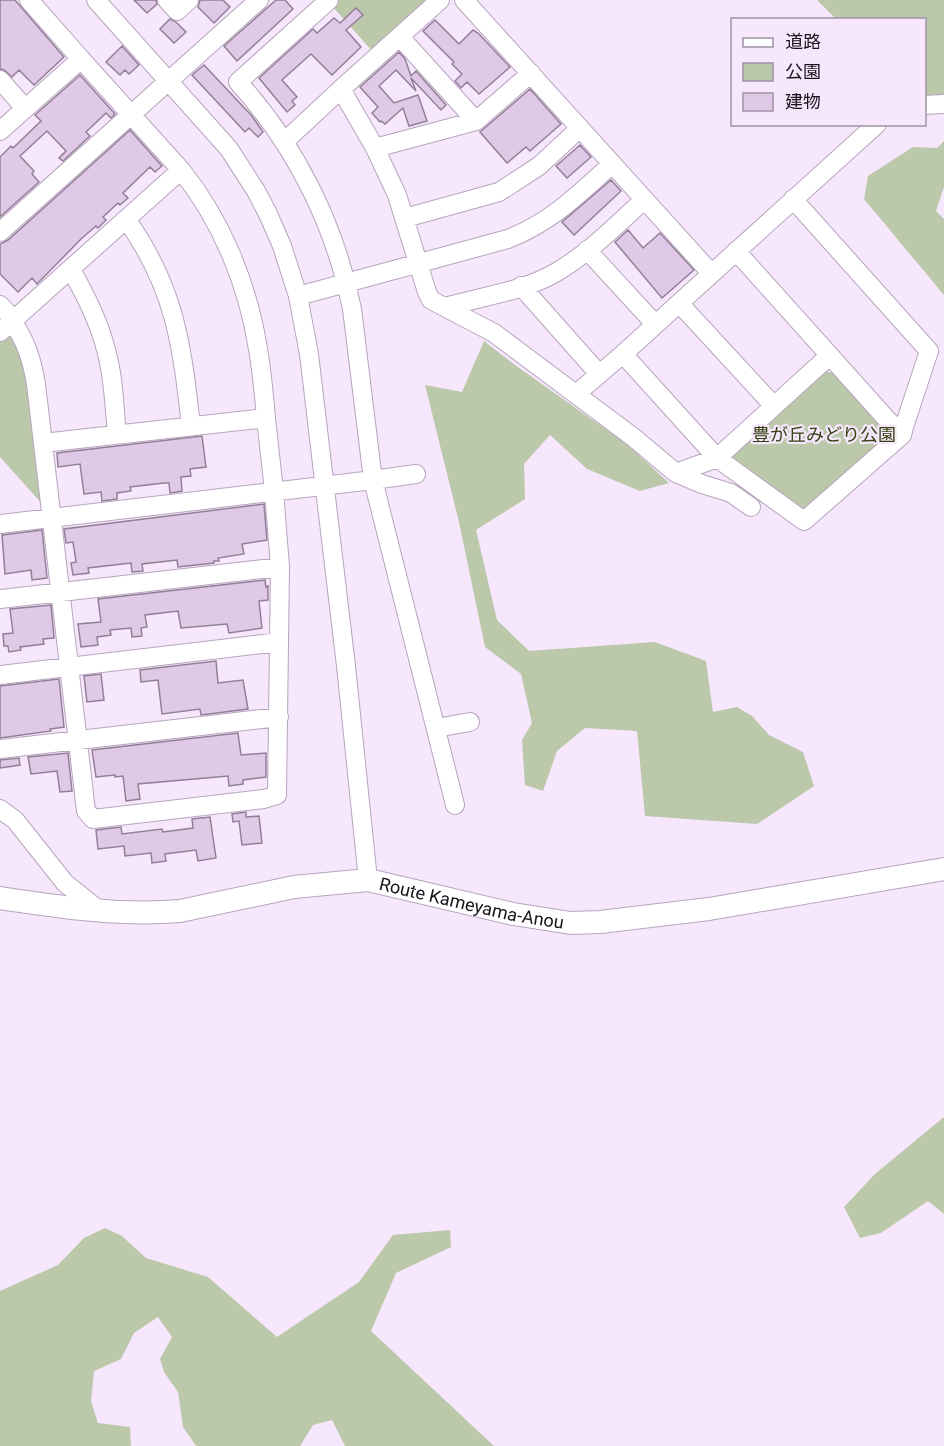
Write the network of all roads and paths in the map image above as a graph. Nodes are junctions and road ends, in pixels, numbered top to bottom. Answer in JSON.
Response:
{"nodes":[{"id":1,"x":29,"y":0,"type":"edge"},
{"id":2,"x":96,"y":0,"type":"edge"},
{"id":3,"x":167,"y":0,"type":"edge"},
{"id":4,"x":189,"y":0,"type":"edge"},
{"id":5,"x":259,"y":0,"type":"edge"},
{"id":6,"x":330,"y":0,"type":"edge"},
{"id":7,"x":440,"y":0,"type":"edge"},
{"id":8,"x":464,"y":0,"type":"edge"},
{"id":9,"x":400,"y":37,"type":"junction"},
{"id":10,"x":81,"y":59,"type":"junction"},
{"id":11,"x":531,"y":73,"type":"junction"},
{"id":12,"x":0,"y":80,"type":"edge"},
{"id":13,"x":169,"y":81,"type":"junction"},
{"id":14,"x":341,"y":89,"type":"junction"},
{"id":15,"x":944,"y":104,"type":"edge"},
{"id":16,"x":926,"y":105,"type":"edge"},
{"id":17,"x":25,"y":108,"type":"junction"},
{"id":18,"x":131,"y":115,"type":"junction"},
{"id":19,"x":476,"y":121,"type":"junction"},
{"id":20,"x":875,"y":126,"type":"edge"},
{"id":21,"x":580,"y":128,"type":"junction"},
{"id":22,"x":0,"y":131,"type":"edge"},
{"id":23,"x":284,"y":142,"type":"junction"},
{"id":24,"x":375,"y":148,"type":"junction"},
{"id":25,"x":612,"y":164,"type":"junction"},
{"id":26,"x":181,"y":170,"type":"junction"},
{"id":27,"x":793,"y":199,"type":"junction"},
{"id":28,"x":644,"y":200,"type":"junction"},
{"id":29,"x":405,"y":218,"type":"junction"},
{"id":30,"x":126,"y":219,"type":"junction"},
{"id":31,"x":0,"y":232,"type":"edge"},
{"id":32,"x":587,"y":250,"type":"junction"},
{"id":33,"x":736,"y":251,"type":"junction"},
{"id":34,"x":419,"y":264,"type":"junction"},
{"id":35,"x":71,"y":268,"type":"junction"},
{"id":36,"x":711,"y":273,"type":"junction"},
{"id":37,"x":347,"y":283,"type":"junction"},
{"id":38,"x":521,"y":286,"type":"junction"},
{"id":39,"x":298,"y":296,"type":"junction"},
{"id":40,"x":679,"y":303,"type":"junction"},
{"id":41,"x":0,"y":305,"type":"edge"},
{"id":42,"x":445,"y":307,"type":"junction"},
{"id":43,"x":655,"y":324,"type":"junction"},
{"id":44,"x":9,"y":325,"type":"edge"},
{"id":45,"x":623,"y":354,"type":"junction"},
{"id":46,"x":829,"y":356,"type":"junction"},
{"id":47,"x":599,"y":374,"type":"junction"},
{"id":48,"x":576,"y":394,"type":"junction"},
{"id":49,"x":774,"y":406,"type":"junction"},
{"id":50,"x":266,"y":418,"type":"junction"},
{"id":51,"x":192,"y":426,"type":"junction"},
{"id":52,"x":904,"y":427,"type":"junction"},
{"id":53,"x":117,"y":434,"type":"junction"},
{"id":54,"x":43,"y":443,"type":"junction"},
{"id":55,"x":717,"y":459,"type":"junction"},
{"id":56,"x":676,"y":473,"type":"junction"},
{"id":57,"x":416,"y":474,"type":"dead end"},
{"id":58,"x":374,"y":480,"type":"junction"},
{"id":59,"x":325,"y":485,"type":"junction"},
{"id":60,"x":274,"y":491,"type":"junction"},
{"id":61,"x":751,"y":507,"type":"dead end"},
{"id":62,"x":51,"y":519,"type":"junction"},
{"id":63,"x":0,"y":524,"type":"edge"},
{"id":64,"x":279,"y":567,"type":"junction"},
{"id":65,"x":60,"y":591,"type":"junction"},
{"id":66,"x":0,"y":598,"type":"edge"},
{"id":67,"x":279,"y":642,"type":"junction"},
{"id":68,"x":70,"y":667,"type":"junction"},
{"id":69,"x":0,"y":675,"type":"edge"},
{"id":70,"x":279,"y":717,"type":"junction"},
{"id":71,"x":470,"y":722,"type":"dead end"},
{"id":72,"x":436,"y":728,"type":"junction"},
{"id":73,"x":78,"y":740,"type":"junction"},
{"id":74,"x":0,"y":749,"type":"edge"},
{"id":75,"x":455,"y":806,"type":"dead end"},
{"id":76,"x":0,"y":809,"type":"edge"},
{"id":77,"x":944,"y":869,"type":"edge"},
{"id":78,"x":368,"y":880,"type":"junction"},
{"id":79,"x":0,"y":898,"type":"edge"},
{"id":80,"x":100,"y":911,"type":"junction"}],
"edges":[{"from":1,"to":10,"type":"street"},
{"from":2,"to":13,"type":"street"},
{"from":3,"to":4,"type":"street"},
{"from":5,"to":13,"type":"street"},
{"from":6,"to":23,"type":"street"},
{"from":7,"to":9,"type":"street"},
{"from":8,"to":11,"type":"street"},
{"from":9,"to":14,"type":"street"},
{"from":9,"to":19,"type":"street"},
{"from":10,"to":17,"type":"street"},
{"from":10,"to":18,"type":"street"},
{"from":11,"to":19,"type":"street"},
{"from":11,"to":21,"type":"street"},
{"from":12,"to":17,"type":"street"},
{"from":13,"to":18,"type":"street"},
{"from":13,"to":39,"type":"street"},
{"from":14,"to":23,"type":"street"},
{"from":14,"to":24,"type":"street"},
{"from":15,"to":16,"type":"street"},
{"from":17,"to":22,"type":"street"},
{"from":18,"to":26,"type":"street"},
{"from":18,"to":31,"type":"street"},
{"from":19,"to":24,"type":"street"},
{"from":20,"to":27,"type":"street"},
{"from":21,"to":25,"type":"street"},
{"from":21,"to":29,"type":"street"},
{"from":23,"to":37,"type":"street"},
{"from":24,"to":29,"type":"street"},
{"from":25,"to":28,"type":"street"},
{"from":25,"to":34,"type":"street"},
{"from":26,"to":30,"type":"street"},
{"from":26,"to":50,"type":"street"},
{"from":27,"to":33,"type":"street"},
{"from":27,"to":52,"type":"street"},
{"from":28,"to":32,"type":"street"},
{"from":28,"to":36,"type":"street"},
{"from":29,"to":34,"type":"street"},
{"from":30,"to":35,"type":"street"},
{"from":30,"to":51,"type":"street"},
{"from":32,"to":38,"type":"street"},
{"from":32,"to":43,"type":"street"},
{"from":33,"to":36,"type":"street"},
{"from":33,"to":46,"type":"street"},
{"from":34,"to":37,"type":"street"},
{"from":34,"to":42,"type":"street"},
{"from":35,"to":44,"type":"street"},
{"from":35,"to":53,"type":"street"},
{"from":36,"to":40,"type":"street"},
{"from":37,"to":39,"type":"street"},
{"from":37,"to":58,"type":"street"},
{"from":38,"to":42,"type":"street"},
{"from":38,"to":47,"type":"street"},
{"from":39,"to":59,"type":"street"},
{"from":40,"to":43,"type":"street"},
{"from":40,"to":49,"type":"street"},
{"from":41,"to":44,"type":"street"},
{"from":42,"to":48,"type":"street"},
{"from":43,"to":45,"type":"street"},
{"from":44,"to":54,"type":"street"},
{"from":45,"to":47,"type":"street"},
{"from":45,"to":55,"type":"street"},
{"from":46,"to":49,"type":"street"},
{"from":46,"to":52,"type":"street"},
{"from":47,"to":48,"type":"street"},
{"from":48,"to":56,"type":"street"},
{"from":49,"to":55,"type":"street"},
{"from":50,"to":51,"type":"street"},
{"from":50,"to":60,"type":"street"},
{"from":51,"to":53,"type":"street"},
{"from":52,"to":55,"type":"street"},
{"from":53,"to":54,"type":"street"},
{"from":54,"to":62,"type":"street"},
{"from":55,"to":56,"type":"street"},
{"from":56,"to":61,"type":"street"},
{"from":57,"to":58,"type":"street"},
{"from":58,"to":59,"type":"street"},
{"from":58,"to":72,"type":"street"},
{"from":59,"to":60,"type":"street"},
{"from":59,"to":78,"type":"street"},
{"from":60,"to":62,"type":"street"},
{"from":60,"to":64,"type":"street"},
{"from":62,"to":63,"type":"street"},
{"from":62,"to":65,"type":"street"},
{"from":64,"to":65,"type":"street"},
{"from":64,"to":67,"type":"street"},
{"from":65,"to":66,"type":"street"},
{"from":65,"to":68,"type":"street"},
{"from":67,"to":68,"type":"street"},
{"from":67,"to":70,"type":"street"},
{"from":68,"to":69,"type":"street"},
{"from":68,"to":73,"type":"street"},
{"from":70,"to":73,"type":"street"},
{"from":70,"to":73,"type":"street"},
{"from":71,"to":72,"type":"street"},
{"from":72,"to":75,"type":"street"},
{"from":73,"to":74,"type":"street"},
{"from":76,"to":80,"type":"street"},
{"from":77,"to":78,"type":"main road","name":"Route Kameyama-Anou"},
{"from":78,"to":80,"type":"main road","name":"Route Kameyama-Anou"},
{"from":79,"to":80,"type":"main road","name":"Route Kameyama-Anou"}]}
